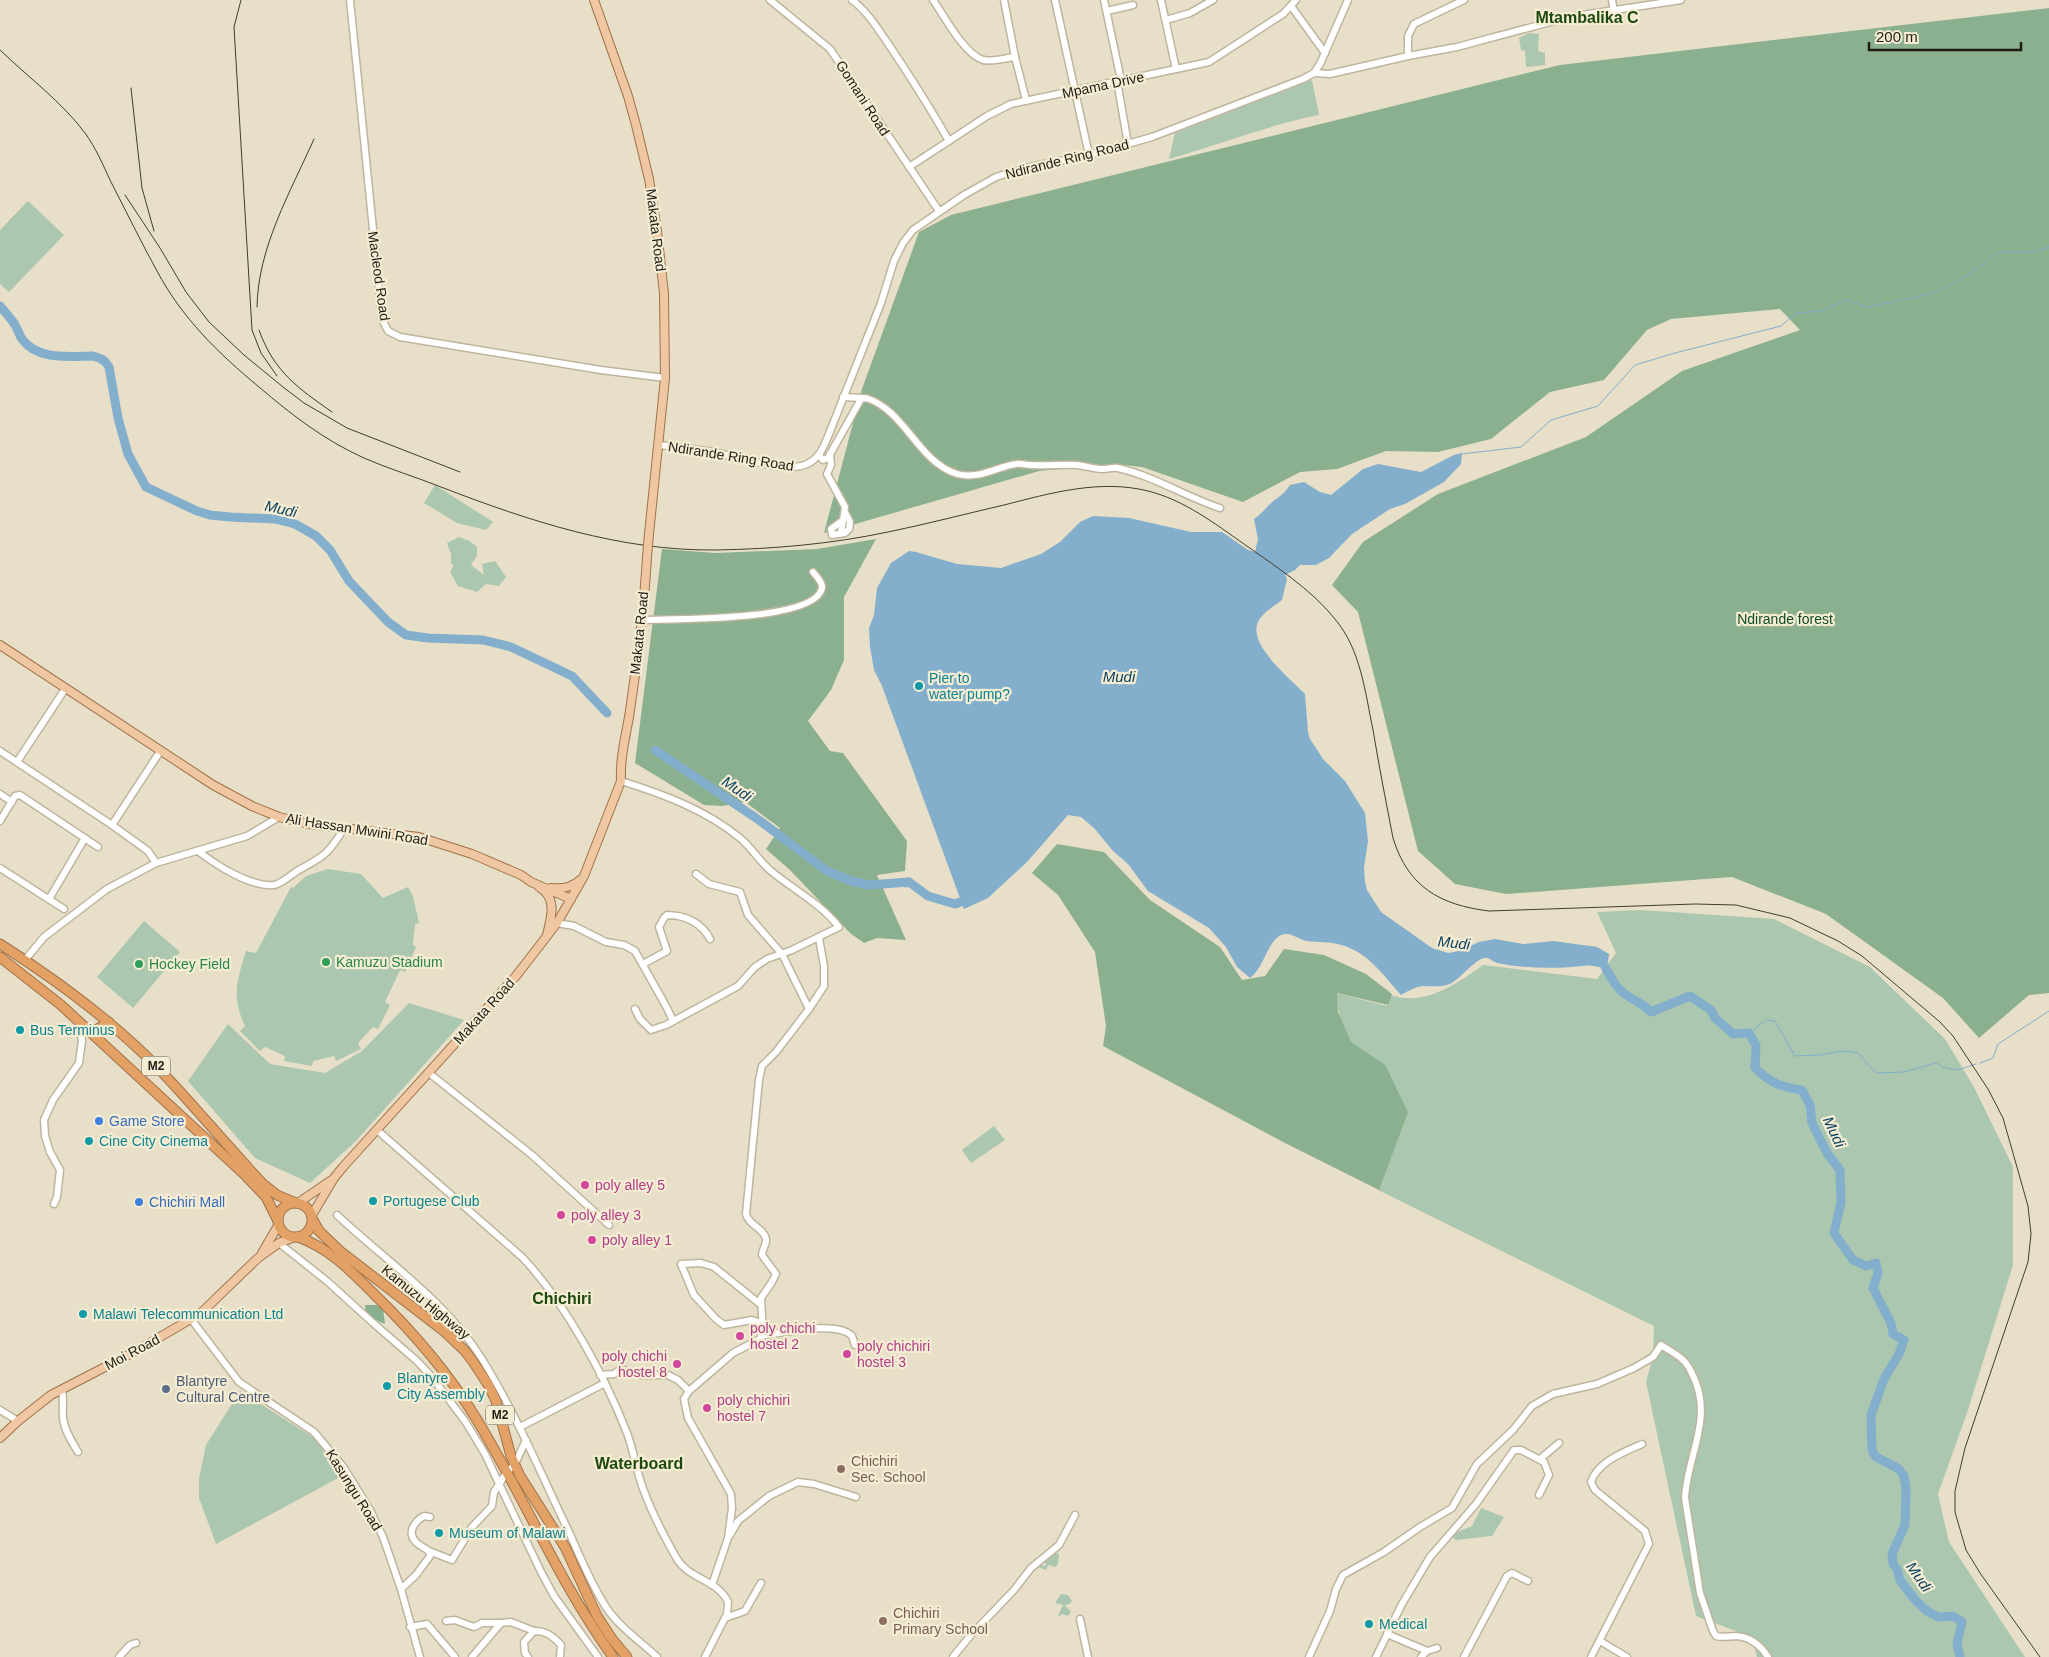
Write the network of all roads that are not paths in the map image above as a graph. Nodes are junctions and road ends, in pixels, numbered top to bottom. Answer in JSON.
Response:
{"nodes":[{"id":1,"x":350,"y":0,"type":"edge"},
{"id":2,"x":594,"y":0,"type":"edge"},
{"id":3,"x":770,"y":0,"type":"edge"},
{"id":4,"x":852,"y":0,"type":"edge"},
{"id":5,"x":933,"y":0,"type":"edge"},
{"id":6,"x":1004,"y":0,"type":"edge"},
{"id":7,"x":1055,"y":0,"type":"edge"},
{"id":8,"x":1104,"y":0,"type":"edge"},
{"id":9,"x":1161,"y":0,"type":"edge"},
{"id":10,"x":1213,"y":0,"type":"edge"},
{"id":11,"x":1348,"y":0,"type":"edge"},
{"id":12,"x":1464,"y":0,"type":"edge"},
{"id":13,"x":1612,"y":0,"type":"edge"},
{"id":14,"x":1681,"y":0,"type":"edge"},
{"id":15,"x":1291,"y":3,"type":"edge"},
{"id":16,"x":1133,"y":5,"type":"dead end"},
{"id":17,"x":1106,"y":11,"type":"junction"},
{"id":18,"x":1614,"y":11,"type":"junction"},
{"id":19,"x":1166,"y":20,"type":"junction"},
{"id":20,"x":1325,"y":52,"type":"junction"},
{"id":21,"x":1408,"y":56,"type":"junction"},
{"id":22,"x":1015,"y":57,"type":"junction"},
{"id":23,"x":1176,"y":69,"type":"junction"},
{"id":24,"x":1314,"y":73,"type":"junction"},
{"id":25,"x":1119,"y":81,"type":"junction"},
{"id":26,"x":1075,"y":92,"type":"junction"},
{"id":27,"x":1026,"y":100,"type":"junction"},
{"id":28,"x":949,"y":141,"type":"junction"},
{"id":29,"x":1128,"y":144,"type":"junction"},
{"id":30,"x":1089,"y":155,"type":"junction"},
{"id":31,"x":909,"y":168,"type":"junction"},
{"id":32,"x":939,"y":211,"type":"junction"},
{"id":33,"x":665,"y":378,"type":"junction"},
{"id":34,"x":843,"y":397,"type":"junction"},
{"id":35,"x":863,"y":398,"type":"junction"},
{"id":36,"x":659,"y":445,"type":"junction"},
{"id":37,"x":830,"y":454,"type":"junction"},
{"id":38,"x":819,"y":455,"type":"junction"},
{"id":39,"x":1220,"y":508,"type":"dead end"},
{"id":40,"x":845,"y":512,"type":"junction"},
{"id":41,"x":842,"y":521,"type":"junction"},
{"id":42,"x":841,"y":533,"type":"junction"},
{"id":43,"x":813,"y":572,"type":"dead end"},
{"id":44,"x":641,"y":620,"type":"junction"},
{"id":45,"x":0,"y":646,"type":"edge"},
{"id":46,"x":65,"y":689,"type":"junction"},
{"id":47,"x":161,"y":750,"type":"junction"},
{"id":48,"x":0,"y":751,"type":"edge"},
{"id":49,"x":17,"y":762,"type":"junction"},
{"id":50,"x":621,"y":781,"type":"junction"},
{"id":51,"x":0,"y":794,"type":"edge"},
{"id":52,"x":12,"y":802,"type":"junction"},
{"id":53,"x":279,"y":817,"type":"junction"},
{"id":54,"x":0,"y":821,"type":"edge"},
{"id":55,"x":112,"y":825,"type":"junction"},
{"id":56,"x":344,"y":828,"type":"junction"},
{"id":57,"x":84,"y":838,"type":"junction"},
{"id":58,"x":98,"y":847,"type":"dead end"},
{"id":59,"x":198,"y":851,"type":"junction"},
{"id":60,"x":156,"y":863,"type":"junction"},
{"id":61,"x":0,"y":868,"type":"edge"},
{"id":62,"x":696,"y":874,"type":"dead end"},
{"id":63,"x":584,"y":876,"type":"junction"},
{"id":64,"x":531,"y":882,"type":"junction"},
{"id":65,"x":547,"y":887,"type":"junction"},
{"id":66,"x":48,"y":899,"type":"junction"},
{"id":67,"x":571,"y":899,"type":"junction"},
{"id":68,"x":64,"y":909,"type":"dead end"},
{"id":69,"x":557,"y":923,"type":"junction"},
{"id":70,"x":819,"y":938,"type":"junction"},
{"id":71,"x":545,"y":939,"type":"junction"},
{"id":72,"x":710,"y":939,"type":"dead end"},
{"id":73,"x":0,"y":944,"type":"edge"},
{"id":74,"x":782,"y":954,"type":"junction"},
{"id":75,"x":0,"y":957,"type":"edge"},
{"id":76,"x":25,"y":960,"type":"junction"},
{"id":77,"x":643,"y":964,"type":"junction"},
{"id":78,"x":635,"y":1009,"type":"dead end"},
{"id":79,"x":809,"y":1009,"type":"junction"},
{"id":80,"x":673,"y":1021,"type":"junction"},
{"id":81,"x":109,"y":1022,"type":"junction"},
{"id":82,"x":88,"y":1030,"type":"junction"},
{"id":83,"x":429,"y":1072,"type":"junction"},
{"id":84,"x":377,"y":1130,"type":"junction"},
{"id":85,"x":334,"y":1178,"type":"junction"},
{"id":86,"x":297,"y":1203,"type":"junction"},
{"id":87,"x":54,"y":1204,"type":"dead end"},
{"id":88,"x":337,"y":1215,"type":"dead end"},
{"id":89,"x":312,"y":1218,"type":"junction"},
{"id":90,"x":278,"y":1222,"type":"junction"},
{"id":91,"x":609,"y":1225,"type":"dead end"},
{"id":92,"x":296,"y":1237,"type":"junction"},
{"id":93,"x":279,"y":1244,"type":"junction"},
{"id":94,"x":258,"y":1258,"type":"junction"},
{"id":95,"x":760,"y":1304,"type":"junction"},
{"id":96,"x":191,"y":1319,"type":"junction"},
{"id":97,"x":761,"y":1323,"type":"junction"},
{"id":98,"x":762,"y":1336,"type":"junction"},
{"id":99,"x":855,"y":1345,"type":"dead end"},
{"id":100,"x":600,"y":1376,"type":"junction"},
{"id":101,"x":605,"y":1383,"type":"junction"},
{"id":102,"x":62,"y":1389,"type":"junction"},
{"id":103,"x":689,"y":1391,"type":"junction"},
{"id":104,"x":0,"y":1410,"type":"edge"},
{"id":105,"x":18,"y":1421,"type":"junction"},
{"id":106,"x":520,"y":1427,"type":"junction"},
{"id":107,"x":0,"y":1438,"type":"edge"},
{"id":108,"x":526,"y":1440,"type":"junction"},
{"id":109,"x":1559,"y":1443,"type":"dead end"},
{"id":110,"x":1642,"y":1444,"type":"dead end"},
{"id":111,"x":78,"y":1452,"type":"dead end"},
{"id":112,"x":1540,"y":1459,"type":"junction"},
{"id":113,"x":515,"y":1464,"type":"junction"},
{"id":114,"x":506,"y":1473,"type":"junction"},
{"id":115,"x":500,"y":1483,"type":"junction"},
{"id":116,"x":1539,"y":1495,"type":"dead end"},
{"id":117,"x":856,"y":1497,"type":"dead end"},
{"id":118,"x":1075,"y":1515,"type":"dead end"},
{"id":119,"x":430,"y":1518,"type":"dead end"},
{"id":120,"x":728,"y":1538,"type":"junction"},
{"id":121,"x":430,"y":1551,"type":"junction"},
{"id":122,"x":1528,"y":1581,"type":"dead end"},
{"id":123,"x":761,"y":1583,"type":"dead end"},
{"id":124,"x":712,"y":1585,"type":"junction"},
{"id":125,"x":401,"y":1589,"type":"junction"},
{"id":126,"x":725,"y":1618,"type":"junction"},
{"id":127,"x":1080,"y":1619,"type":"dead end"},
{"id":128,"x":446,"y":1621,"type":"dead end"},
{"id":129,"x":501,"y":1623,"type":"junction"},
{"id":130,"x":410,"y":1627,"type":"junction"},
{"id":131,"x":534,"y":1631,"type":"junction"},
{"id":132,"x":1387,"y":1634,"type":"junction"},
{"id":133,"x":1600,"y":1640,"type":"junction"},
{"id":134,"x":136,"y":1643,"type":"dead end"},
{"id":135,"x":1437,"y":1648,"type":"dead end"},
{"id":136,"x":1427,"y":1651,"type":"junction"},
{"id":137,"x":119,"y":1657,"type":"edge"},
{"id":138,"x":420,"y":1657,"type":"edge"},
{"id":139,"x":456,"y":1657,"type":"edge"},
{"id":140,"x":472,"y":1657,"type":"edge"},
{"id":141,"x":528,"y":1657,"type":"edge"},
{"id":142,"x":560,"y":1657,"type":"edge"},
{"id":143,"x":598,"y":1657,"type":"edge"},
{"id":144,"x":612,"y":1657,"type":"edge"},
{"id":145,"x":627,"y":1657,"type":"edge"},
{"id":146,"x":658,"y":1657,"type":"edge"},
{"id":147,"x":705,"y":1657,"type":"edge"},
{"id":148,"x":953,"y":1657,"type":"edge"},
{"id":149,"x":1088,"y":1657,"type":"edge"},
{"id":150,"x":1309,"y":1657,"type":"edge"},
{"id":151,"x":1376,"y":1657,"type":"edge"},
{"id":152,"x":1421,"y":1657,"type":"edge"},
{"id":153,"x":1464,"y":1657,"type":"edge"},
{"id":154,"x":1592,"y":1657,"type":"edge"},
{"id":155,"x":1627,"y":1657,"type":"edge"},
{"id":156,"x":1768,"y":1657,"type":"edge"}],
"edges":[{"from":1,"to":33,"type":"street","name":"Macleod Road"},
{"from":2,"to":33,"type":"main road","name":"Makata Road"},
{"from":3,"to":31,"type":"street","name":"Gomani Road"},
{"from":4,"to":28,"type":"street"},
{"from":5,"to":22,"type":"street"},
{"from":6,"to":22,"type":"street"},
{"from":7,"to":26,"type":"street"},
{"from":8,"to":17,"type":"street"},
{"from":9,"to":19,"type":"street"},
{"from":10,"to":19,"type":"street"},
{"from":11,"to":20,"type":"street"},
{"from":12,"to":21,"type":"street"},
{"from":13,"to":18,"type":"street"},
{"from":14,"to":18,"type":"street"},
{"from":15,"to":20,"type":"street"},
{"from":15,"to":23,"type":"street","name":"Mpama Drive"},
{"from":16,"to":17,"type":"street"},
{"from":17,"to":25,"type":"street"},
{"from":18,"to":21,"type":"street"},
{"from":19,"to":23,"type":"street"},
{"from":20,"to":24,"type":"street"},
{"from":21,"to":24,"type":"street"},
{"from":22,"to":27,"type":"street"},
{"from":23,"to":25,"type":"street","name":"Mpama Drive"},
{"from":24,"to":29,"type":"street","name":"Ndirande Ring Road"},
{"from":25,"to":26,"type":"street","name":"Mpama Drive"},
{"from":25,"to":29,"type":"street"},
{"from":26,"to":27,"type":"street","name":"Mpama Drive"},
{"from":26,"to":30,"type":"street"},
{"from":27,"to":28,"type":"street","name":"Mpama Drive"},
{"from":28,"to":31,"type":"street","name":"Mpama Drive"},
{"from":29,"to":30,"type":"street","name":"Ndirande Ring Road"},
{"from":30,"to":32,"type":"street","name":"Ndirande Ring Road"},
{"from":31,"to":32,"type":"street","name":"Gomani Road"},
{"from":32,"to":34,"type":"street","name":"Ndirande Ring Road"},
{"from":33,"to":36,"type":"main road","name":"Makata Road"},
{"from":34,"to":35,"type":"street"},
{"from":34,"to":38,"type":"street","name":"Ndirande Ring Road"},
{"from":35,"to":37,"type":"street"},
{"from":35,"to":39,"type":"street"},
{"from":36,"to":38,"type":"street","name":"Ndirande Ring Road"},
{"from":36,"to":44,"type":"main road","name":"Makata Road","bridge":true},
{"from":37,"to":38,"type":"street"},
{"from":37,"to":40,"type":"street"},
{"from":40,"to":41,"type":"street"},
{"from":40,"to":42,"type":"street"},
{"from":41,"to":42,"type":"street"},
{"from":41,"to":42,"type":"street"},
{"from":43,"to":44,"type":"street"},
{"from":44,"to":50,"type":"main road","name":"Makata Road"},
{"from":45,"to":46,"type":"main road","name":"Ali Hassan Mwini Road"},
{"from":46,"to":47,"type":"main road","name":"Ali Hassan Mwini Road"},
{"from":46,"to":49,"type":"street"},
{"from":47,"to":53,"type":"main road","name":"Ali Hassan Mwini Road"},
{"from":47,"to":55,"type":"street"},
{"from":48,"to":49,"type":"street"},
{"from":49,"to":55,"type":"street"},
{"from":50,"to":63,"type":"main road","name":"Makata Road"},
{"from":50,"to":70,"type":"street"},
{"from":51,"to":52,"type":"street"},
{"from":52,"to":54,"type":"street"},
{"from":52,"to":57,"type":"street"},
{"from":53,"to":56,"type":"main road","name":"Ali Hassan Mwini Road"},
{"from":53,"to":59,"type":"street"},
{"from":55,"to":60,"type":"street"},
{"from":56,"to":59,"type":"street"},
{"from":56,"to":64,"type":"main road","name":"Ali Hassan Mwini Road"},
{"from":57,"to":58,"type":"street"},
{"from":57,"to":66,"type":"street"},
{"from":59,"to":60,"type":"street"},
{"from":60,"to":76,"type":"street"},
{"from":61,"to":66,"type":"street"},
{"from":62,"to":74,"type":"street"},
{"from":63,"to":65,"type":"main road"},
{"from":63,"to":67,"type":"main road","name":"Makata Road"},
{"from":64,"to":65,"type":"main road","name":"Ali Hassan Mwini Road"},
{"from":64,"to":71,"type":"main road"},
{"from":65,"to":67,"type":"main road","name":"Ali Hassan Mwini Road"},
{"from":66,"to":68,"type":"street"},
{"from":67,"to":69,"type":"main road","name":"Makata Road"},
{"from":69,"to":71,"type":"main road","name":"Makata Road"},
{"from":69,"to":77,"type":"street"},
{"from":70,"to":74,"type":"street"},
{"from":70,"to":79,"type":"street"},
{"from":71,"to":83,"type":"main road","name":"Makata Road"},
{"from":72,"to":77,"type":"street"},
{"from":73,"to":76,"type":"highway","number":"M2"},
{"from":74,"to":79,"type":"street"},
{"from":74,"to":80,"type":"street"},
{"from":75,"to":82,"type":"highway","number":"M2"},
{"from":76,"to":81,"type":"highway","number":"M2"},
{"from":77,"to":80,"type":"street"},
{"from":78,"to":80,"type":"street"},
{"from":79,"to":95,"type":"street"},
{"from":81,"to":82,"type":"highway"},
{"from":81,"to":86,"type":"highway","number":"M2"},
{"from":82,"to":87,"type":"street"},
{"from":82,"to":90,"type":"highway","number":"M2"},
{"from":83,"to":84,"type":"main road","name":"Makata Road"},
{"from":83,"to":91,"type":"street"},
{"from":84,"to":85,"type":"main road","name":"Makata Road"},
{"from":84,"to":100,"type":"street"},
{"from":85,"to":86,"type":"main road","name":"Makata Road"},
{"from":85,"to":89,"type":"main road","name":"Makata Road"},
{"from":86,"to":89,"type":"highway","number":"M2"},
{"from":86,"to":90,"type":"highway"},
{"from":88,"to":106,"type":"street"},
{"from":89,"to":92,"type":"highway"},
{"from":89,"to":113,"type":"highway","name":"Kamuzu Highway","number":"M2"},
{"from":90,"to":92,"type":"highway","number":"M2"},
{"from":90,"to":94,"type":"main road"},
{"from":92,"to":93,"type":"main road"},
{"from":92,"to":114,"type":"highway","name":"Kamuzu Highway","number":"M2"},
{"from":93,"to":94,"type":"main road"},
{"from":93,"to":115,"type":"street"},
{"from":94,"to":96,"type":"main road","name":"Moi Road"},
{"from":95,"to":97,"type":"street"},
{"from":95,"to":97,"type":"street"},
{"from":96,"to":102,"type":"main road","name":"Moi Road"},
{"from":96,"to":125,"type":"street","name":"Kasungu Road"},
{"from":97,"to":98,"type":"street"},
{"from":98,"to":99,"type":"street"},
{"from":98,"to":103,"type":"street"},
{"from":100,"to":101,"type":"street"},
{"from":100,"to":103,"type":"street"},
{"from":101,"to":106,"type":"street"},
{"from":101,"to":124,"type":"street"},
{"from":102,"to":105,"type":"main road","name":"Moi Road"},
{"from":102,"to":111,"type":"street"},
{"from":103,"to":120,"type":"street"},
{"from":104,"to":105,"type":"street"},
{"from":105,"to":107,"type":"main road","name":"Moi Road"},
{"from":106,"to":108,"type":"street"},
{"from":108,"to":113,"type":"street"},
{"from":108,"to":146,"type":"street"},
{"from":109,"to":112,"type":"street"},
{"from":110,"to":133,"type":"street"},
{"from":112,"to":116,"type":"street"},
{"from":112,"to":132,"type":"street"},
{"from":113,"to":114,"type":"street"},
{"from":113,"to":145,"type":"highway","name":"Kamuzu Highway","number":"M2"},
{"from":114,"to":115,"type":"street"},
{"from":114,"to":144,"type":"highway","name":"Kamuzu Highway","number":"M2"},
{"from":115,"to":121,"type":"street"},
{"from":115,"to":143,"type":"street"},
{"from":117,"to":120,"type":"street"},
{"from":118,"to":148,"type":"street"},
{"from":119,"to":121,"type":"street"},
{"from":120,"to":124,"type":"street"},
{"from":121,"to":125,"type":"street"},
{"from":122,"to":153,"type":"street"},
{"from":123,"to":126,"type":"street"},
{"from":124,"to":126,"type":"street"},
{"from":125,"to":130,"type":"street","name":"Kasungu Road"},
{"from":126,"to":147,"type":"street"},
{"from":127,"to":149,"type":"street"},
{"from":128,"to":129,"type":"street"},
{"from":129,"to":131,"type":"street"},
{"from":129,"to":140,"type":"street"},
{"from":130,"to":138,"type":"street","name":"Kasungu Road"},
{"from":130,"to":139,"type":"street"},
{"from":131,"to":141,"type":"street"},
{"from":131,"to":142,"type":"street"},
{"from":132,"to":136,"type":"street"},
{"from":132,"to":151,"type":"street"},
{"from":133,"to":154,"type":"street"},
{"from":133,"to":155,"type":"street"},
{"from":134,"to":137,"type":"street"},
{"from":135,"to":136,"type":"street"},
{"from":136,"to":152,"type":"street"},
{"from":150,"to":156,"type":"street"}]}
